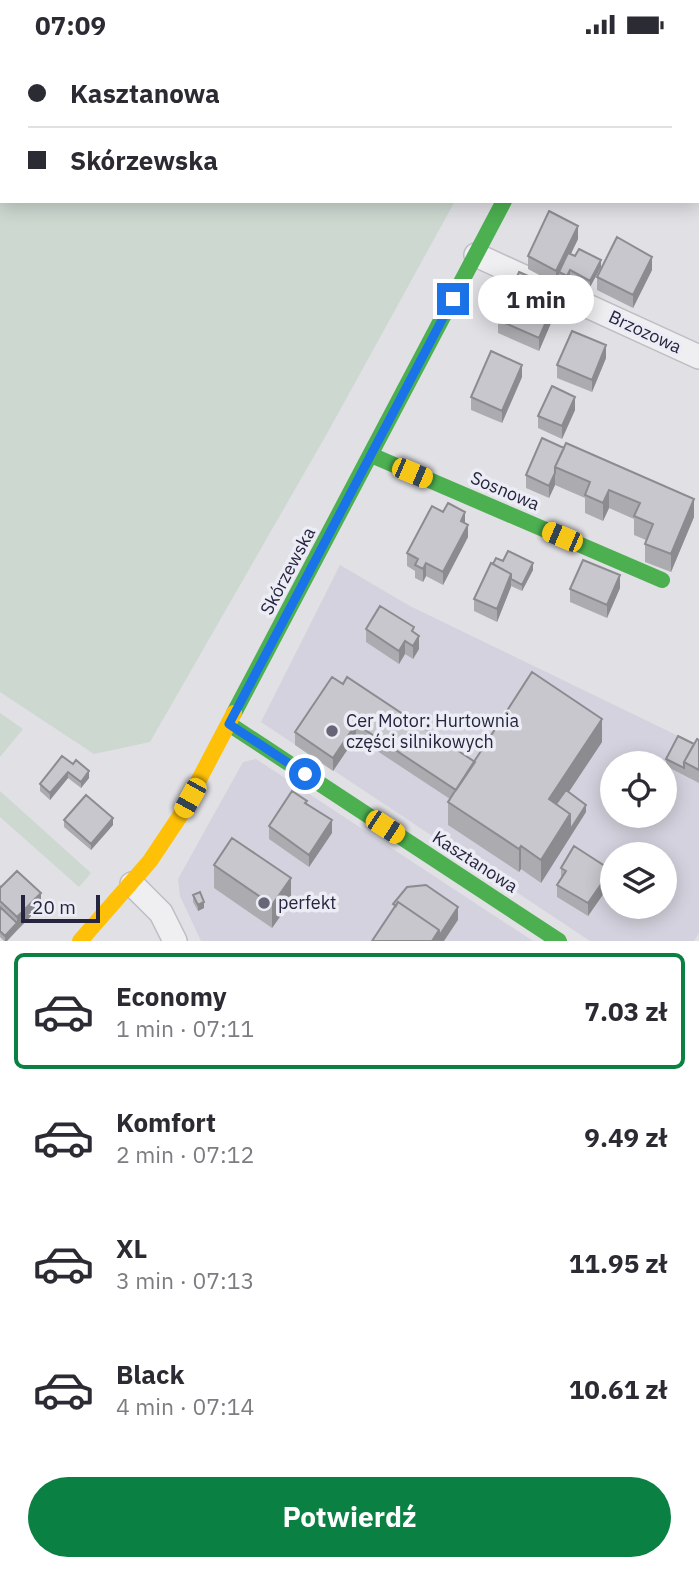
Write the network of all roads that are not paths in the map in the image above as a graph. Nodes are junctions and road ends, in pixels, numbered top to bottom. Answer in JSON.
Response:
{"nodes":[{"id":1,"x":503,"y":203,"type":"edge"},
{"id":2,"x":476,"y":255,"type":"junction"},
{"id":3,"x":699,"y":357,"type":"edge"},
{"id":4,"x":371,"y":455,"type":"junction"},
{"id":5,"x":662,"y":580,"type":"dead end"},
{"id":6,"x":229,"y":724,"type":"junction"},
{"id":7,"x":132,"y":884,"type":"junction"},
{"id":8,"x":80,"y":941,"type":"edge"},
{"id":9,"x":175,"y":941,"type":"edge"},
{"id":10,"x":559,"y":941,"type":"edge"}],
"edges":[{"from":1,"to":2,"type":"street","name":"Skórzewska"},
{"from":2,"to":3,"type":"street","name":"Brzozowa"},
{"from":2,"to":4,"type":"street","name":"Skórzewska"},
{"from":4,"to":5,"type":"street","name":"Sosnowa"},
{"from":4,"to":6,"type":"street","name":"Skórzewska"},
{"from":6,"to":7,"type":"street","name":"Skórzewska"},
{"from":6,"to":10,"type":"street","name":"Kasztanowa"},
{"from":7,"to":8,"type":"street","name":"Skórzewska"},
{"from":7,"to":9,"type":"street"}]}
